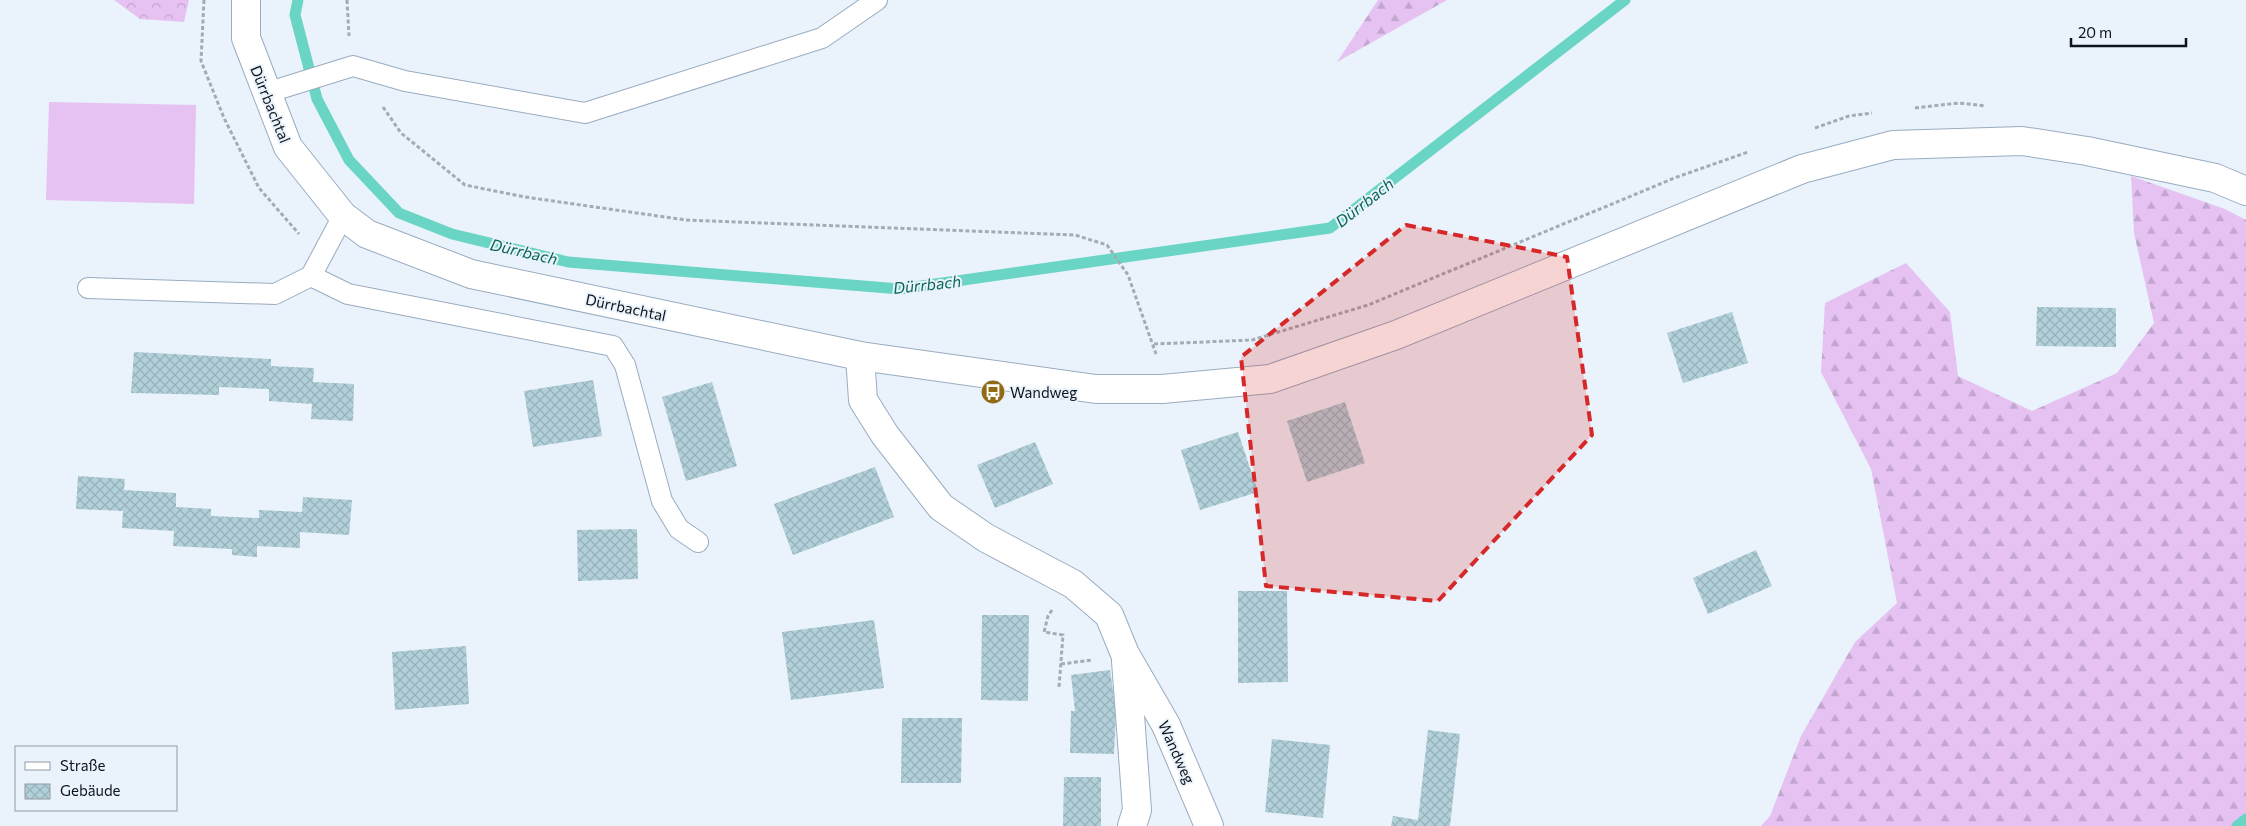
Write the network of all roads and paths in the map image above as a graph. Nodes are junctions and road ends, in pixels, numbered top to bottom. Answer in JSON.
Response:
{"nodes":[{"id":1,"x":204,"y":0,"type":"edge"},
{"id":2,"x":246,"y":0,"type":"edge"},
{"id":3,"x":346,"y":0,"type":"edge"},
{"id":4,"x":877,"y":0,"type":"edge"},
{"id":5,"x":348,"y":67,"type":"junction"},
{"id":6,"x":266,"y":93,"type":"junction"},
{"id":7,"x":2246,"y":192,"type":"edge"},
{"id":8,"x":343,"y":216,"type":"junction"},
{"id":9,"x":321,"y":258,"type":"junction"},
{"id":10,"x":311,"y":276,"type":"junction"},
{"id":11,"x":88,"y":288,"type":"dead end"},
{"id":12,"x":1154,"y":344,"type":"dead end"},
{"id":13,"x":860,"y":356,"type":"junction"},
{"id":14,"x":698,"y":542,"type":"dead end"},
{"id":15,"x":1073,"y":584,"type":"junction"},
{"id":16,"x":1125,"y":654,"type":"junction"},
{"id":17,"x":1059,"y":687,"type":"dead end"},
{"id":18,"x":1132,"y":826,"type":"edge"},
{"id":19,"x":1209,"y":826,"type":"edge"}],
"edges":[{"from":1,"to":9,"type":"path"},
{"from":2,"to":6,"type":"street","name":"Dürrbachtal"},
{"from":3,"to":5,"type":"path"},
{"from":4,"to":5,"type":"lane"},
{"from":5,"to":6,"type":"lane"},
{"from":5,"to":12,"type":"path"},
{"from":6,"to":8,"type":"street","name":"Dürrbachtal"},
{"from":7,"to":13,"type":"street","name":"Dürrbachtal"},
{"from":8,"to":9,"type":"lane"},
{"from":8,"to":13,"type":"street","name":"Dürrbachtal"},
{"from":9,"to":10,"type":"lane"},
{"from":10,"to":11,"type":"lane"},
{"from":10,"to":14,"type":"lane"},
{"from":13,"to":15,"type":"street","name":"Wandweg"},
{"from":15,"to":16,"type":"street","name":"Wandweg"},
{"from":15,"to":17,"type":"path"},
{"from":16,"to":18,"type":"street","name":"Wandweg"},
{"from":16,"to":19,"type":"street","name":"Wandweg"}]}
